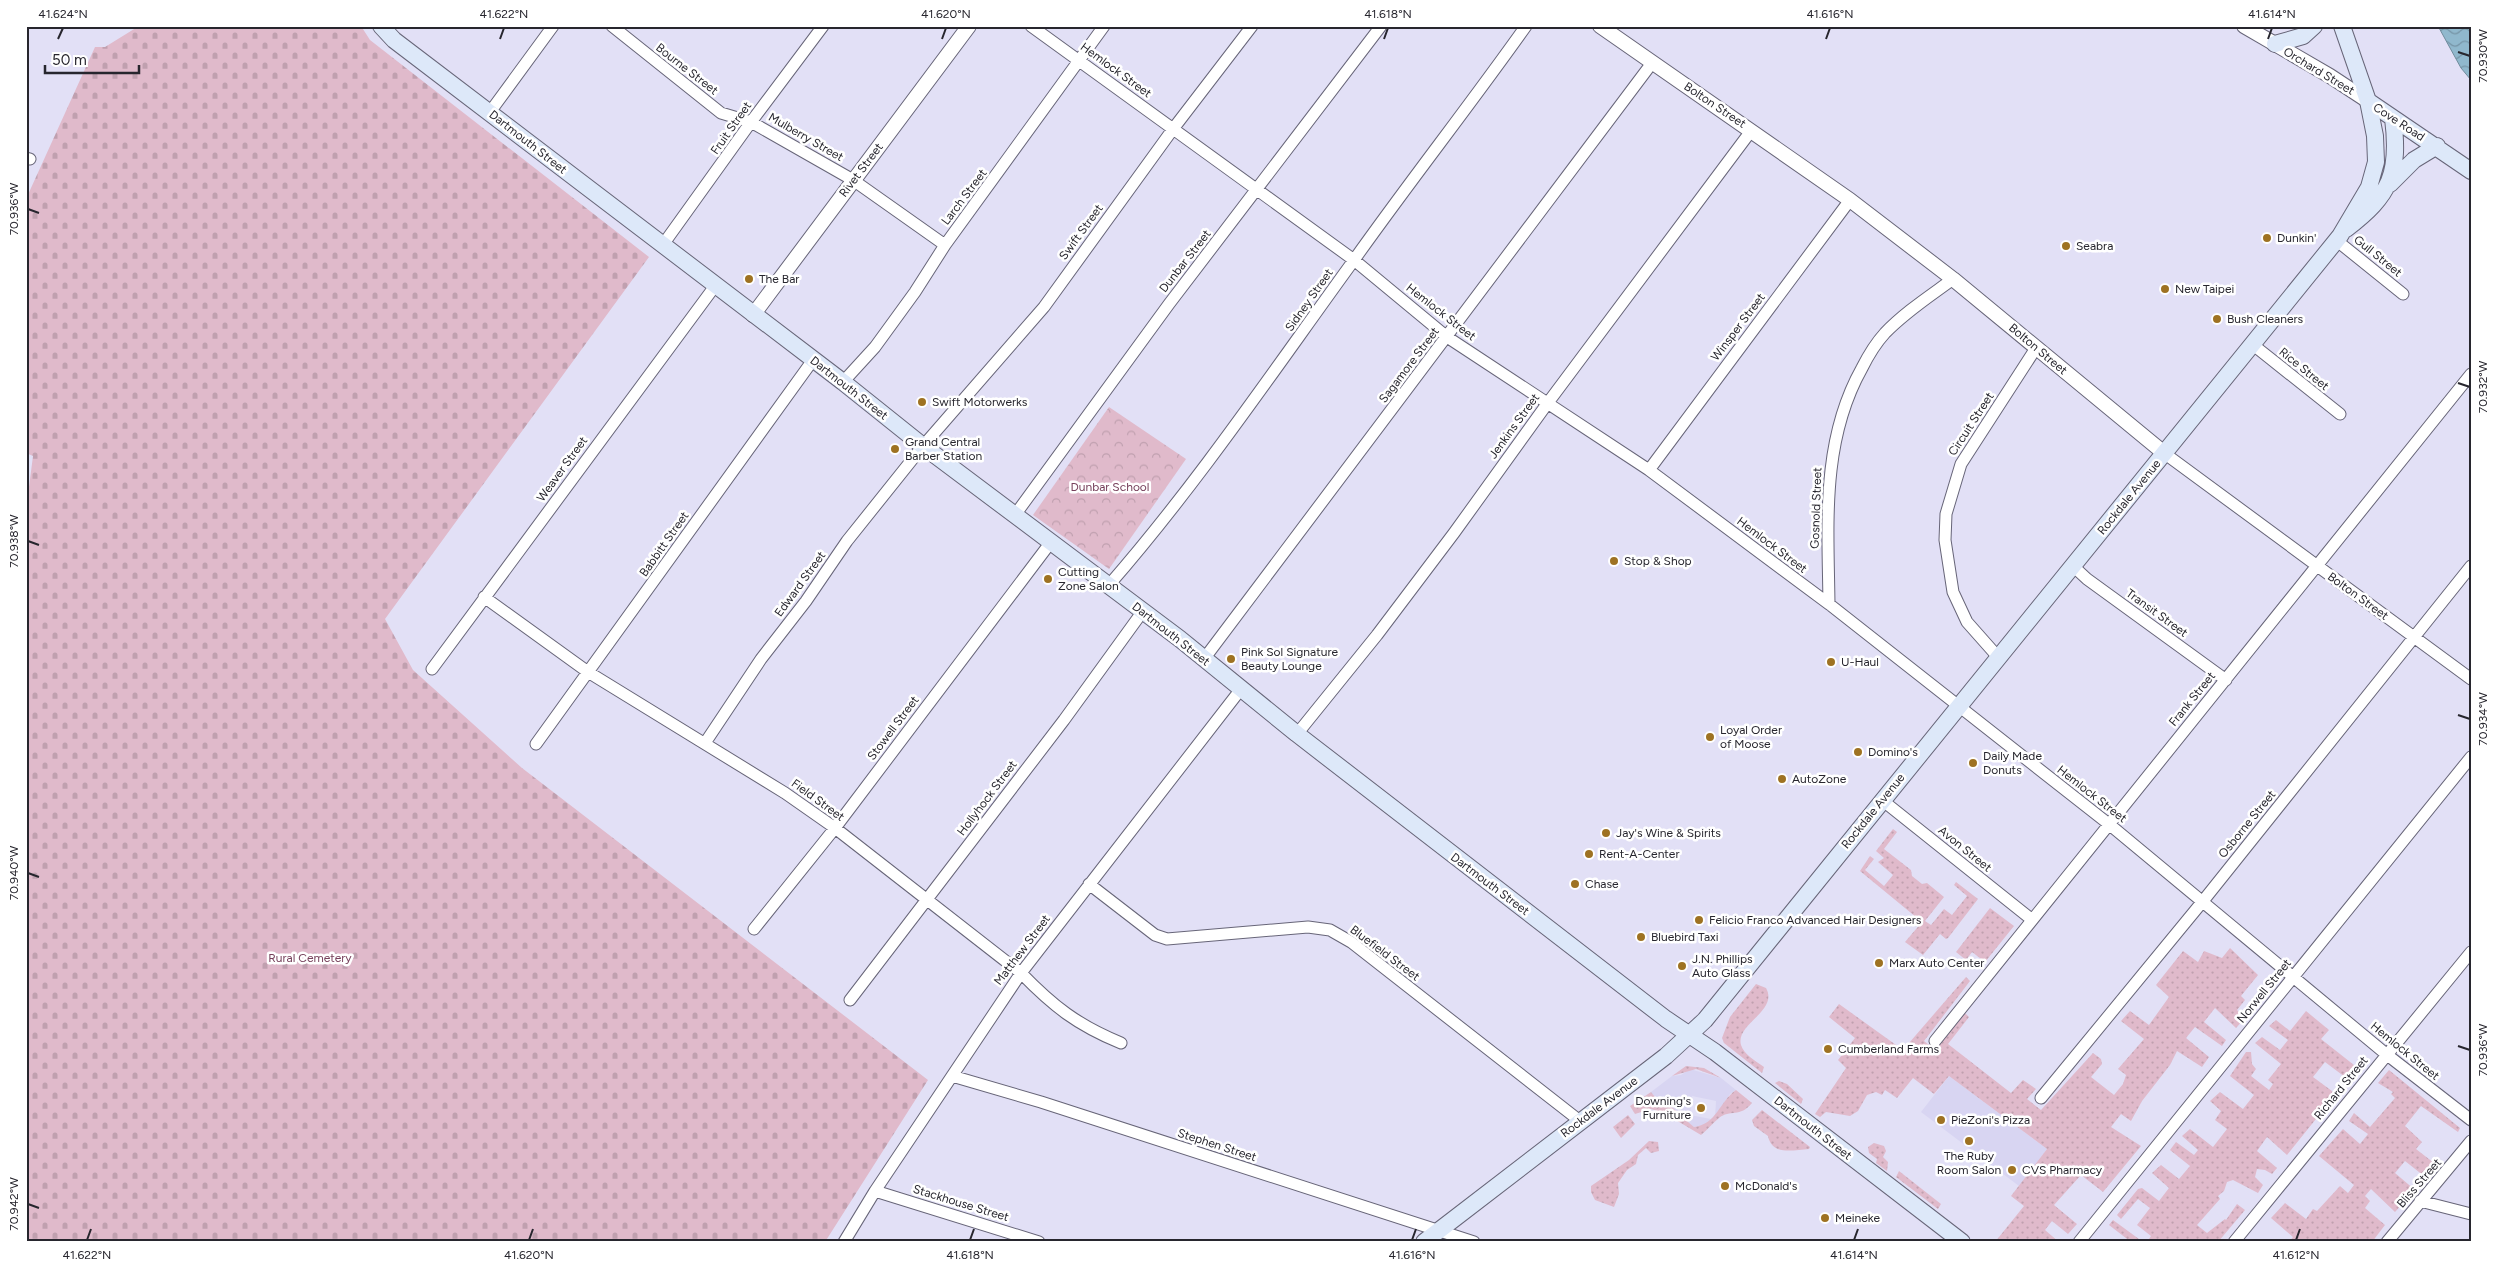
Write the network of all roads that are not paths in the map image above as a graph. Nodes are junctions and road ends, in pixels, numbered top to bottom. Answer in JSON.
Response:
{"nodes":[{"id":1,"x":380,"y":26,"type":"edge"},
{"id":2,"x":553,"y":26,"type":"edge"},
{"id":3,"x":612,"y":26,"type":"edge"},
{"id":4,"x":823,"y":26,"type":"edge"},
{"id":5,"x":969,"y":26,"type":"edge"},
{"id":6,"x":1031,"y":26,"type":"edge"},
{"id":7,"x":1104,"y":26,"type":"edge"},
{"id":8,"x":1252,"y":26,"type":"edge"},
{"id":9,"x":1381,"y":26,"type":"edge"},
{"id":10,"x":1526,"y":26,"type":"edge"},
{"id":11,"x":1600,"y":26,"type":"edge"},
{"id":12,"x":2244,"y":26,"type":"edge"},
{"id":13,"x":2314,"y":26,"type":"edge"},
{"id":14,"x":2342,"y":26,"type":"edge"},
{"id":15,"x":2275,"y":44,"type":"junction"},
{"id":16,"x":1078,"y":60,"type":"junction"},
{"id":17,"x":1652,"y":62,"type":"junction"},
{"id":18,"x":2368,"y":101,"type":"junction"},
{"id":19,"x":490,"y":112,"type":"junction"},
{"id":20,"x":2393,"y":118,"type":"junction"},
{"id":21,"x":751,"y":122,"type":"junction"},
{"id":22,"x":1173,"y":129,"type":"junction"},
{"id":23,"x":1752,"y":131,"type":"junction"},
{"id":24,"x":2437,"y":146,"type":"junction"},
{"id":25,"x":2471,"y":171,"type":"edge"},
{"id":26,"x":853,"y":180,"type":"junction"},
{"id":27,"x":2387,"y":188,"type":"junction"},
{"id":28,"x":1257,"y":191,"type":"junction"},
{"id":29,"x":1850,"y":200,"type":"junction"},
{"id":30,"x":2339,"y":236,"type":"junction"},
{"id":31,"x":945,"y":245,"type":"junction"},
{"id":32,"x":662,"y":246,"type":"junction"},
{"id":33,"x":1354,"y":260,"type":"junction"},
{"id":34,"x":1954,"y":279,"type":"junction"},
{"id":35,"x":715,"y":286,"type":"junction"},
{"id":36,"x":2403,"y":294,"type":"dead end"},
{"id":37,"x":753,"y":315,"type":"junction"},
{"id":38,"x":1447,"y":337,"type":"junction"},
{"id":39,"x":2252,"y":344,"type":"junction"},
{"id":40,"x":2036,"y":348,"type":"junction"},
{"id":41,"x":813,"y":360,"type":"junction"},
{"id":42,"x":2471,"y":374,"type":"edge"},
{"id":43,"x":843,"y":382,"type":"junction"},
{"id":44,"x":1547,"y":404,"type":"junction"},
{"id":45,"x":2340,"y":414,"type":"dead end"},
{"id":46,"x":923,"y":446,"type":"junction"},
{"id":47,"x":2164,"y":453,"type":"junction"},
{"id":48,"x":1649,"y":470,"type":"junction"},
{"id":49,"x":1015,"y":514,"type":"junction"},
{"id":50,"x":1051,"y":542,"type":"junction"},
{"id":51,"x":2073,"y":566,"type":"junction"},
{"id":52,"x":2316,"y":566,"type":"junction"},
{"id":53,"x":2471,"y":566,"type":"edge"},
{"id":54,"x":1109,"y":585,"type":"junction"},
{"id":55,"x":484,"y":597,"type":"junction"},
{"id":56,"x":1829,"y":604,"type":"junction"},
{"id":57,"x":1143,"y":611,"type":"junction"},
{"id":58,"x":2414,"y":637,"type":"junction"},
{"id":59,"x":1998,"y":657,"type":"junction"},
{"id":60,"x":1204,"y":659,"type":"junction"},
{"id":61,"x":432,"y":669,"type":"dead end"},
{"id":62,"x":588,"y":672,"type":"junction"},
{"id":63,"x":2471,"y":679,"type":"edge"},
{"id":64,"x":2226,"y":680,"type":"junction"},
{"id":65,"x":1241,"y":689,"type":"junction"},
{"id":66,"x":1958,"y":706,"type":"junction"},
{"id":67,"x":1297,"y":734,"type":"junction"},
{"id":68,"x":536,"y":744,"type":"dead end"},
{"id":69,"x":705,"y":744,"type":"junction"},
{"id":70,"x":2471,"y":757,"type":"edge"},
{"id":71,"x":1882,"y":800,"type":"junction"},
{"id":72,"x":2110,"y":825,"type":"junction"},
{"id":73,"x":835,"y":828,"type":"junction"},
{"id":74,"x":1089,"y":884,"type":"junction"},
{"id":75,"x":927,"y":901,"type":"junction"},
{"id":76,"x":2203,"y":901,"type":"junction"},
{"id":77,"x":2031,"y":919,"type":"junction"},
{"id":78,"x":754,"y":929,"type":"dead end"},
{"id":79,"x":2471,"y":952,"type":"edge"},
{"id":80,"x":1021,"y":973,"type":"junction"},
{"id":81,"x":2293,"y":977,"type":"junction"},
{"id":82,"x":850,"y":1000,"type":"dead end"},
{"id":83,"x":1690,"y":1035,"type":"junction"},
{"id":84,"x":1934,"y":1041,"type":"dead end"},
{"id":85,"x":1121,"y":1042,"type":"dead end"},
{"id":86,"x":2386,"y":1054,"type":"junction"},
{"id":87,"x":952,"y":1076,"type":"junction"},
{"id":88,"x":2041,"y":1098,"type":"dead end"},
{"id":89,"x":2471,"y":1120,"type":"edge"},
{"id":90,"x":1580,"y":1121,"type":"junction"},
{"id":91,"x":2471,"y":1141,"type":"edge"},
{"id":92,"x":875,"y":1191,"type":"junction"},
{"id":93,"x":2420,"y":1201,"type":"junction"},
{"id":94,"x":2471,"y":1214,"type":"edge"},
{"id":95,"x":1439,"y":1231,"type":"junction"},
{"id":96,"x":844,"y":1242,"type":"edge"},
{"id":97,"x":1039,"y":1242,"type":"edge"},
{"id":98,"x":1424,"y":1242,"type":"edge"},
{"id":99,"x":1474,"y":1242,"type":"edge"},
{"id":100,"x":1962,"y":1242,"type":"edge"},
{"id":101,"x":2079,"y":1242,"type":"edge"},
{"id":102,"x":2234,"y":1242,"type":"edge"},
{"id":103,"x":2387,"y":1242,"type":"edge"}],
"edges":[{"from":1,"to":19,"type":"main road","name":"Dartmouth Street"},
{"from":2,"to":19,"type":"street"},
{"from":3,"to":21,"type":"street","name":"Bourne Street"},
{"from":4,"to":21,"type":"street","name":"Fruit Street"},
{"from":5,"to":26,"type":"street","name":"Rivet Street"},
{"from":6,"to":16,"type":"street","name":"Hemlock Street"},
{"from":7,"to":16,"type":"street","name":"Larch Street"},
{"from":8,"to":22,"type":"street","name":"Swift Street"},
{"from":9,"to":28,"type":"street","name":"Dunbar Street"},
{"from":10,"to":33,"type":"street","name":"Sidney Street"},
{"from":11,"to":17,"type":"street","name":"Bolton Street"},
{"from":12,"to":15,"type":"street","name":"Orchard Street"},
{"from":13,"to":15,"type":"main road"},
{"from":14,"to":18,"type":"main road","name":"Cove Road"},
{"from":15,"to":18,"type":"street","name":"Orchard Street"},
{"from":16,"to":22,"type":"street","name":"Hemlock Street"},
{"from":16,"to":31,"type":"street","name":"Larch Street"},
{"from":17,"to":23,"type":"street","name":"Bolton Street"},
{"from":17,"to":38,"type":"street","name":"Sagamore Street"},
{"from":18,"to":20,"type":"main road","name":"Cove Road"},
{"from":18,"to":30,"type":"main road","name":"Rockdale Avenue"},
{"from":19,"to":32,"type":"main road","name":"Dartmouth Street"},
{"from":20,"to":24,"type":"main road","name":"Cove Road"},
{"from":20,"to":27,"type":"main road","name":"Rockdale Avenue"},
{"from":21,"to":26,"type":"street","name":"Mulberry Street"},
{"from":21,"to":32,"type":"street","name":"Fruit Street"},
{"from":22,"to":28,"type":"street","name":"Hemlock Street"},
{"from":22,"to":46,"type":"street","name":"Swift Street"},
{"from":23,"to":29,"type":"street","name":"Bolton Street"},
{"from":23,"to":44,"type":"street","name":"Jenkins Street"},
{"from":24,"to":25,"type":"main road","name":"Cove Road"},
{"from":24,"to":27,"type":"main road"},
{"from":26,"to":31,"type":"street","name":"Mulberry Street"},
{"from":26,"to":37,"type":"street","name":"Rivet Street"},
{"from":27,"to":30,"type":"main road","name":"Rockdale Avenue"},
{"from":28,"to":33,"type":"street","name":"Hemlock Street"},
{"from":28,"to":49,"type":"street","name":"Dunbar Street"},
{"from":29,"to":34,"type":"street","name":"Bolton Street"},
{"from":29,"to":48,"type":"street","name":"Winsper Street"},
{"from":30,"to":36,"type":"street","name":"Gull Street"},
{"from":30,"to":39,"type":"main road","name":"Rockdale Avenue"},
{"from":31,"to":43,"type":"street","name":"Larch Street"},
{"from":32,"to":35,"type":"main road","name":"Dartmouth Street"},
{"from":33,"to":38,"type":"street","name":"Hemlock Street"},
{"from":33,"to":54,"type":"street","name":"Sidney Street"},
{"from":34,"to":40,"type":"street","name":"Bolton Street"},
{"from":34,"to":56,"type":"street","name":"Gosnold Street"},
{"from":35,"to":37,"type":"main road","name":"Dartmouth Street"},
{"from":35,"to":55,"type":"street","name":"Weaver Street"},
{"from":37,"to":41,"type":"main road","name":"Dartmouth Street"},
{"from":38,"to":44,"type":"street","name":"Hemlock Street"},
{"from":38,"to":60,"type":"street","name":"Sagamore Street"},
{"from":39,"to":45,"type":"street","name":"Rice Street"},
{"from":39,"to":47,"type":"main road","name":"Rockdale Avenue"},
{"from":40,"to":47,"type":"street","name":"Bolton Street"},
{"from":40,"to":59,"type":"street","name":"Circuit Street"},
{"from":41,"to":43,"type":"main road","name":"Dartmouth Street"},
{"from":41,"to":62,"type":"street","name":"Babbitt Street"},
{"from":42,"to":52,"type":"street","name":"Frank Street"},
{"from":43,"to":46,"type":"main road","name":"Dartmouth Street"},
{"from":44,"to":48,"type":"street","name":"Hemlock Street"},
{"from":44,"to":67,"type":"street","name":"Jenkins Street"},
{"from":46,"to":49,"type":"main road","name":"Dartmouth Street"},
{"from":46,"to":69,"type":"street","name":"Edward Street"},
{"from":47,"to":51,"type":"main road","name":"Rockdale Avenue"},
{"from":47,"to":52,"type":"street","name":"Bolton Street"},
{"from":48,"to":56,"type":"street","name":"Hemlock Street"},
{"from":49,"to":50,"type":"main road","name":"Dartmouth Street"},
{"from":50,"to":54,"type":"main road","name":"Dartmouth Street"},
{"from":50,"to":73,"type":"street","name":"Stowell Street"},
{"from":51,"to":59,"type":"main road","name":"Rockdale Avenue"},
{"from":51,"to":64,"type":"street","name":"Transit Street"},
{"from":52,"to":58,"type":"street","name":"Bolton Street"},
{"from":52,"to":64,"type":"street","name":"Frank Street"},
{"from":53,"to":58,"type":"street","name":"Osborne Street"},
{"from":54,"to":57,"type":"main road","name":"Dartmouth Street"},
{"from":55,"to":61,"type":"street","name":"Weaver Street"},
{"from":55,"to":62,"type":"street","name":"Field Street"},
{"from":56,"to":66,"type":"street","name":"Hemlock Street"},
{"from":57,"to":60,"type":"main road","name":"Dartmouth Street"},
{"from":57,"to":75,"type":"street","name":"Hollyhock Street"},
{"from":58,"to":63,"type":"street","name":"Bolton Street"},
{"from":58,"to":76,"type":"street","name":"Osborne Street"},
{"from":59,"to":66,"type":"main road","name":"Rockdale Avenue"},
{"from":60,"to":65,"type":"main road","name":"Dartmouth Street"},
{"from":62,"to":68,"type":"street","name":"Babbitt Street"},
{"from":62,"to":69,"type":"street","name":"Field Street"},
{"from":64,"to":72,"type":"street","name":"Frank Street"},
{"from":65,"to":67,"type":"main road","name":"Dartmouth Street"},
{"from":65,"to":74,"type":"street","name":"Matthew Street"},
{"from":66,"to":71,"type":"main road","name":"Rockdale Avenue"},
{"from":66,"to":72,"type":"street","name":"Hemlock Street"},
{"from":67,"to":83,"type":"main road","name":"Dartmouth Street"},
{"from":69,"to":73,"type":"street","name":"Field Street"},
{"from":70,"to":81,"type":"street","name":"Norwell Street"},
{"from":71,"to":77,"type":"street","name":"Avon Street"},
{"from":71,"to":83,"type":"main road","name":"Rockdale Avenue"},
{"from":72,"to":76,"type":"street","name":"Hemlock Street"},
{"from":72,"to":77,"type":"street","name":"Frank Street"},
{"from":73,"to":75,"type":"street","name":"Field Street"},
{"from":73,"to":78,"type":"street","name":"Stowell Street"},
{"from":74,"to":80,"type":"street","name":"Matthew Street"},
{"from":74,"to":90,"type":"street","name":"Bluefield Street"},
{"from":75,"to":80,"type":"street","name":"Field Street"},
{"from":75,"to":82,"type":"street","name":"Hollyhock Street"},
{"from":76,"to":81,"type":"street","name":"Hemlock Street"},
{"from":76,"to":88,"type":"street","name":"Osborne Street"},
{"from":77,"to":84,"type":"street","name":"Frank Street"},
{"from":79,"to":86,"type":"street","name":"Richard Street"},
{"from":80,"to":85,"type":"street","name":"Field Street"},
{"from":80,"to":87,"type":"street","name":"Matthew Street"},
{"from":81,"to":86,"type":"street","name":"Hemlock Street"},
{"from":81,"to":101,"type":"street","name":"Norwell Street"},
{"from":83,"to":90,"type":"main road","name":"Rockdale Avenue"},
{"from":83,"to":100,"type":"main road","name":"Dartmouth Street"},
{"from":86,"to":89,"type":"street","name":"Hemlock Street"},
{"from":86,"to":102,"type":"street","name":"Richard Street"},
{"from":87,"to":92,"type":"street","name":"Matthew Street"},
{"from":87,"to":95,"type":"street","name":"Stephen Street"},
{"from":90,"to":95,"type":"main road","name":"Rockdale Avenue"},
{"from":91,"to":93,"type":"street","name":"Bliss Street"},
{"from":92,"to":96,"type":"street","name":"Matthew Street"},
{"from":92,"to":97,"type":"street","name":"Stackhouse Street"},
{"from":93,"to":94,"type":"street"},
{"from":93,"to":103,"type":"street","name":"Bliss Street"},
{"from":95,"to":98,"type":"main road","name":"Rockdale Avenue"},
{"from":95,"to":99,"type":"street","name":"Stephen Street"}]}
